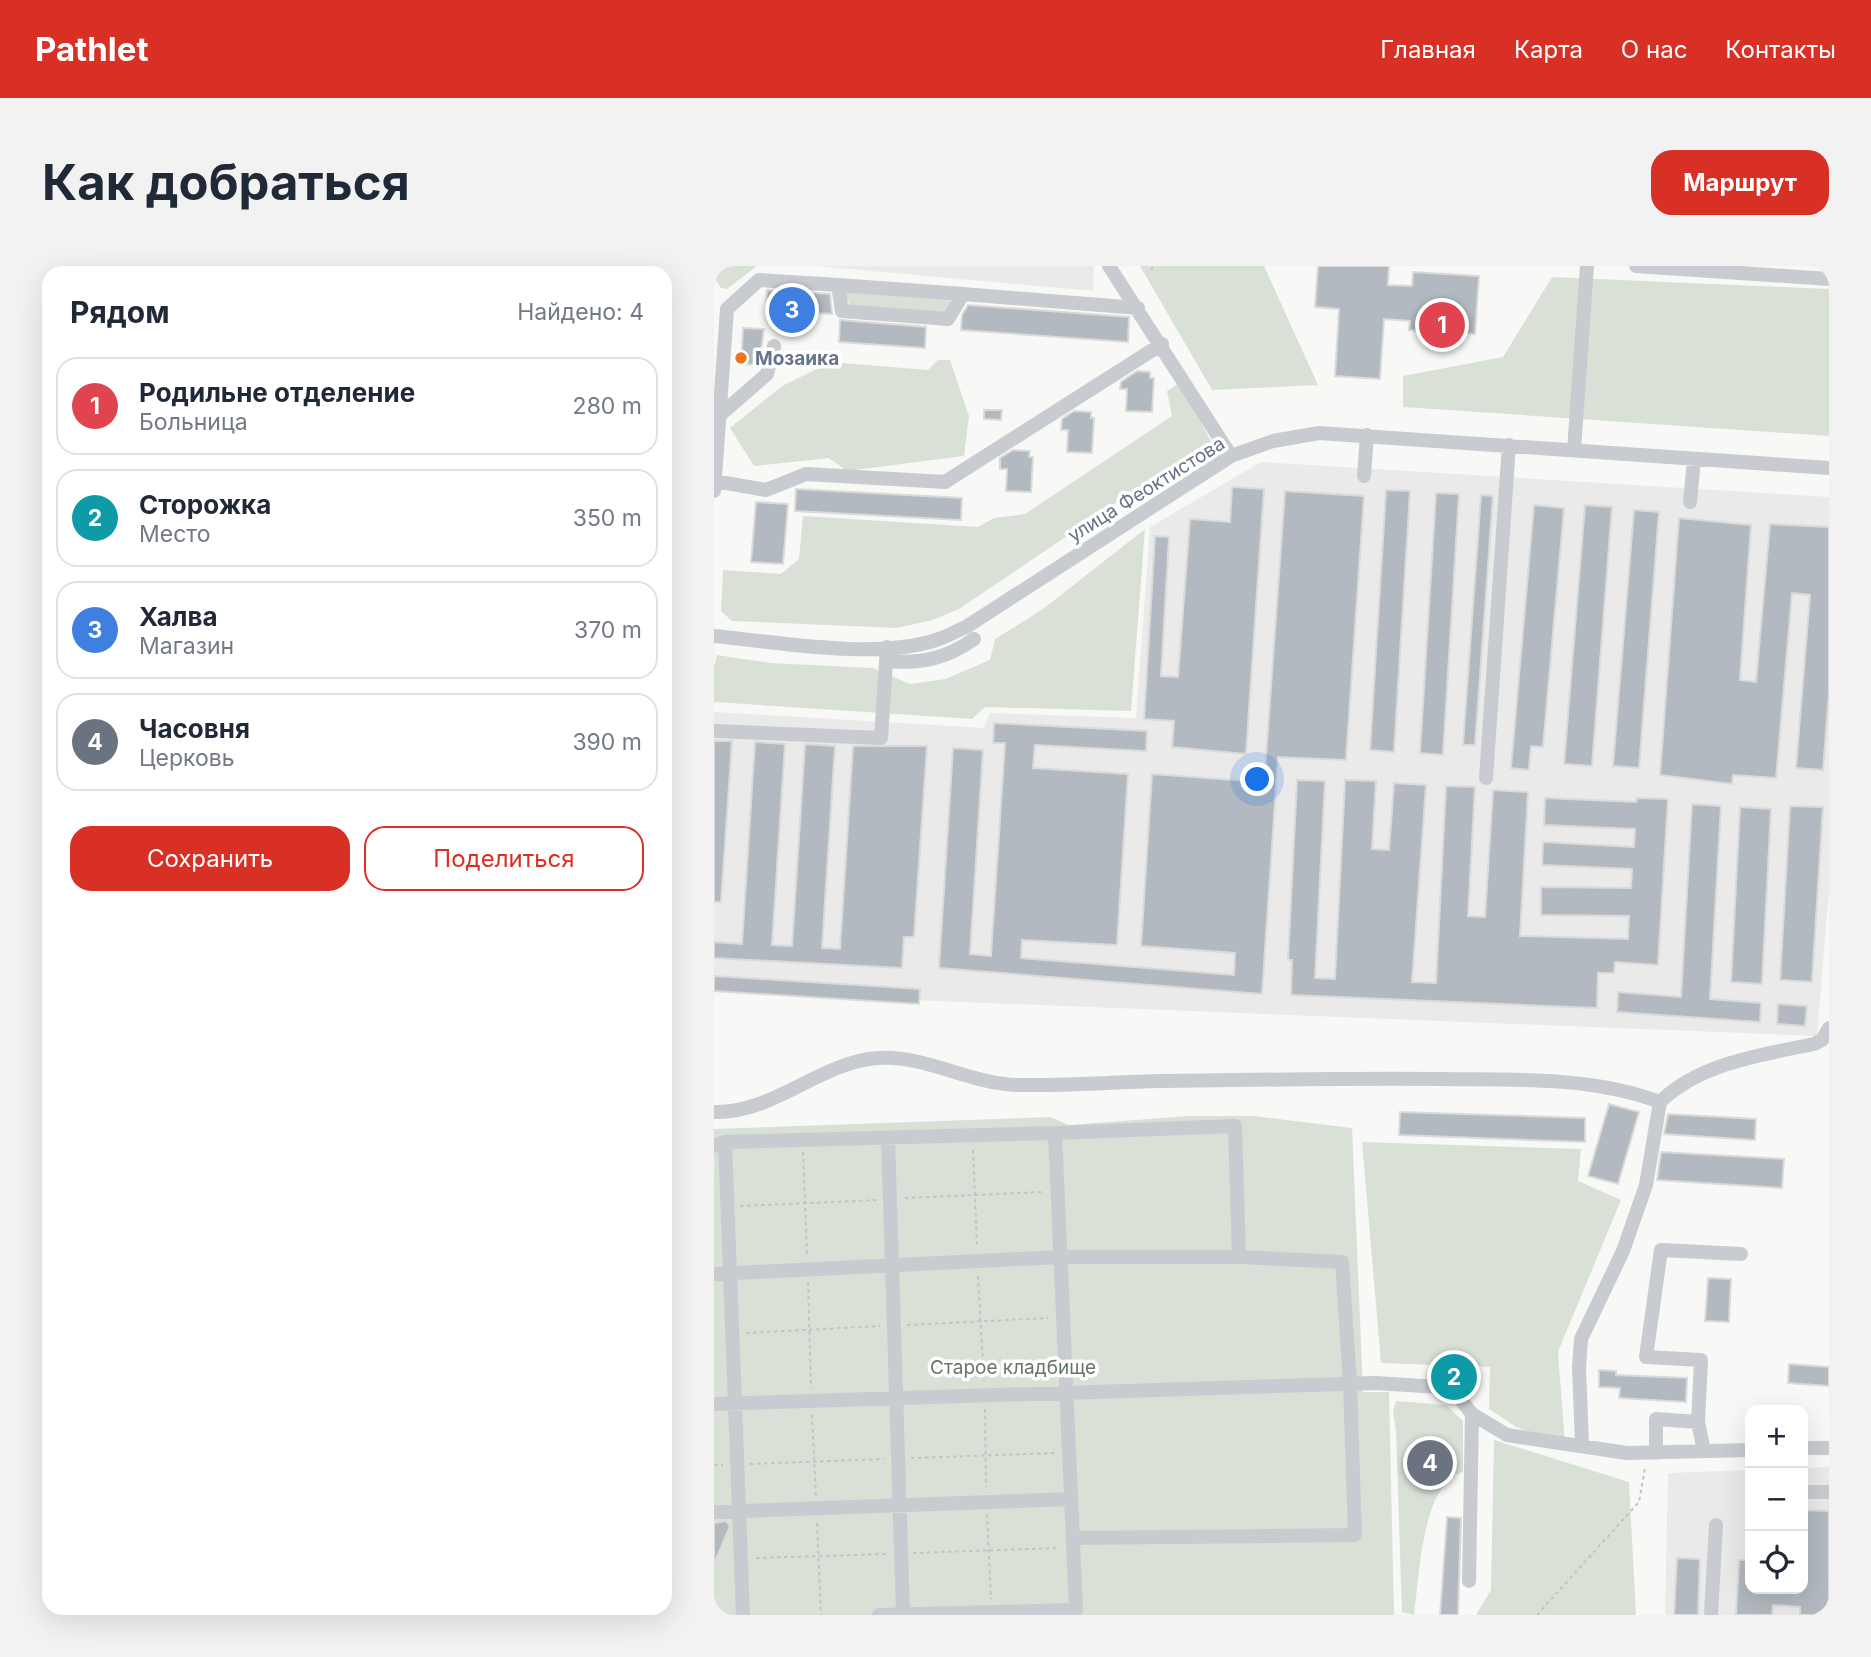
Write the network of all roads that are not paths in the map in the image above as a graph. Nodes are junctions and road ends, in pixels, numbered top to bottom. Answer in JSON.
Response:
{"nodes":[{"id":1,"x":1109,"y":266,"type":"edge"},
{"id":2,"x":1587,"y":266,"type":"edge"},
{"id":3,"x":1636,"y":266,"type":"edge"},
{"id":4,"x":1829,"y":279,"type":"edge"},
{"id":5,"x":838,"y":285,"type":"junction"},
{"id":6,"x":963,"y":294,"type":"junction"},
{"id":7,"x":1138,"y":308,"type":"junction"},
{"id":8,"x":720,"y":320,"type":"edge"},
{"id":9,"x":1162,"y":344,"type":"junction"},
{"id":10,"x":774,"y":346,"type":"dead end"},
{"id":11,"x":720,"y":415,"type":"junction"},
{"id":12,"x":1367,"y":435,"type":"junction"},
{"id":13,"x":1509,"y":445,"type":"junction"},
{"id":14,"x":1574,"y":450,"type":"junction"},
{"id":15,"x":1231,"y":456,"type":"junction"},
{"id":16,"x":1694,"y":459,"type":"junction"},
{"id":17,"x":1829,"y":468,"type":"edge"},
{"id":18,"x":1364,"y":476,"type":"dead end"},
{"id":19,"x":714,"y":481,"type":"edge"},
{"id":20,"x":714,"y":491,"type":"edge"},
{"id":21,"x":1690,"y":502,"type":"dead end"},
{"id":22,"x":714,"y":636,"type":"edge"},
{"id":23,"x":974,"y":639,"type":"dead end"},
{"id":24,"x":886,"y":654,"type":"junction"},
{"id":25,"x":714,"y":731,"type":"edge"},
{"id":26,"x":1486,"y":778,"type":"dead end"},
{"id":27,"x":1829,"y":1028,"type":"edge"},
{"id":28,"x":1660,"y":1102,"type":"junction"},
{"id":29,"x":714,"y":1112,"type":"edge"},
{"id":30,"x":1055,"y":1133,"type":"junction"},
{"id":31,"x":888,"y":1138,"type":"junction"},
{"id":32,"x":719,"y":1144,"type":"edge"},
{"id":33,"x":1741,"y":1254,"type":"dead end"},
{"id":34,"x":1060,"y":1257,"type":"junction"},
{"id":35,"x":1239,"y":1257,"type":"junction"},
{"id":36,"x":892,"y":1265,"type":"junction"},
{"id":37,"x":714,"y":1274,"type":"edge"},
{"id":38,"x":730,"y":1274,"type":"junction"},
{"id":39,"x":1350,"y":1383,"type":"junction"},
{"id":40,"x":1066,"y":1391,"type":"junction"},
{"id":41,"x":897,"y":1398,"type":"junction"},
{"id":42,"x":734,"y":1403,"type":"junction"},
{"id":43,"x":714,"y":1404,"type":"edge"},
{"id":44,"x":1472,"y":1414,"type":"junction"},
{"id":45,"x":1698,"y":1422,"type":"junction"},
{"id":46,"x":1583,"y":1444,"type":"junction"},
{"id":47,"x":1808,"y":1448,"type":"edge"},
{"id":48,"x":1829,"y":1448,"type":"edge"},
{"id":49,"x":1745,"y":1450,"type":"edge"},
{"id":50,"x":1704,"y":1451,"type":"junction"},
{"id":51,"x":1652,"y":1453,"type":"junction"},
{"id":52,"x":1808,"y":1492,"type":"edge"},
{"id":53,"x":1829,"y":1492,"type":"edge"},
{"id":54,"x":1071,"y":1499,"type":"junction"},
{"id":55,"x":899,"y":1504,"type":"junction"},
{"id":56,"x":738,"y":1511,"type":"junction"},
{"id":57,"x":714,"y":1512,"type":"edge"},
{"id":58,"x":1717,"y":1525,"type":"dead end"},
{"id":59,"x":1074,"y":1538,"type":"junction"},
{"id":60,"x":1469,"y":1581,"type":"dead end"},
{"id":61,"x":903,"y":1614,"type":"edge"},
{"id":62,"x":743,"y":1615,"type":"edge"},
{"id":63,"x":879,"y":1615,"type":"edge"},
{"id":64,"x":1711,"y":1615,"type":"edge"}],
"edges":[{"from":1,"to":7,"type":"street"},
{"from":2,"to":14,"type":"street"},
{"from":3,"to":4,"type":"street"},
{"from":5,"to":6,"type":"street"},
{"from":5,"to":6,"type":"street"},
{"from":5,"to":8,"type":"street"},
{"from":6,"to":7,"type":"street"},
{"from":7,"to":9,"type":"street"},
{"from":8,"to":11,"type":"street"},
{"from":9,"to":15,"type":"street"},
{"from":9,"to":19,"type":"street"},
{"from":10,"to":11,"type":"street"},
{"from":11,"to":19,"type":"street"},
{"from":12,"to":13,"type":"street","name":"улица Феоктистова"},
{"from":12,"to":15,"type":"street","name":"улица Феоктистова"},
{"from":12,"to":18,"type":"street"},
{"from":13,"to":14,"type":"street","name":"улица Феоктистова"},
{"from":13,"to":26,"type":"street"},
{"from":14,"to":16,"type":"street","name":"улица Феоктистова"},
{"from":15,"to":24,"type":"street","name":"улица Феоктистова"},
{"from":16,"to":17,"type":"street","name":"улица Феоктистова"},
{"from":16,"to":21,"type":"street"},
{"from":19,"to":20,"type":"street"},
{"from":22,"to":24,"type":"street","name":"улица Феоктистова"},
{"from":23,"to":24,"type":"street"},
{"from":24,"to":25,"type":"street"},
{"from":27,"to":28,"type":"street"},
{"from":28,"to":29,"type":"street"},
{"from":28,"to":46,"type":"street"},
{"from":30,"to":31,"type":"street"},
{"from":30,"to":34,"type":"street"},
{"from":30,"to":35,"type":"street"},
{"from":31,"to":32,"type":"street"},
{"from":31,"to":36,"type":"street"},
{"from":32,"to":38,"type":"street"},
{"from":33,"to":45,"type":"street"},
{"from":34,"to":35,"type":"street"},
{"from":34,"to":36,"type":"street"},
{"from":34,"to":40,"type":"street"},
{"from":35,"to":39,"type":"street"},
{"from":36,"to":38,"type":"street"},
{"from":36,"to":41,"type":"street"},
{"from":37,"to":38,"type":"street"},
{"from":38,"to":42,"type":"street"},
{"from":39,"to":40,"type":"street"},
{"from":39,"to":44,"type":"street"},
{"from":39,"to":59,"type":"street"},
{"from":40,"to":41,"type":"street"},
{"from":40,"to":54,"type":"street"},
{"from":41,"to":42,"type":"street"},
{"from":41,"to":55,"type":"street"},
{"from":42,"to":43,"type":"street"},
{"from":42,"to":56,"type":"street"},
{"from":44,"to":46,"type":"street"},
{"from":44,"to":60,"type":"street"},
{"from":45,"to":50,"type":"street"},
{"from":45,"to":51,"type":"street"},
{"from":46,"to":51,"type":"street"},
{"from":47,"to":48,"type":"street"},
{"from":49,"to":50,"type":"street"},
{"from":50,"to":51,"type":"street"},
{"from":52,"to":53,"type":"street"},
{"from":54,"to":55,"type":"street"},
{"from":54,"to":59,"type":"street"},
{"from":55,"to":56,"type":"street"},
{"from":55,"to":61,"type":"street"},
{"from":56,"to":57,"type":"street"},
{"from":56,"to":62,"type":"street"},
{"from":58,"to":64,"type":"street"},
{"from":59,"to":61,"type":"street"},
{"from":61,"to":63,"type":"street"}]}
